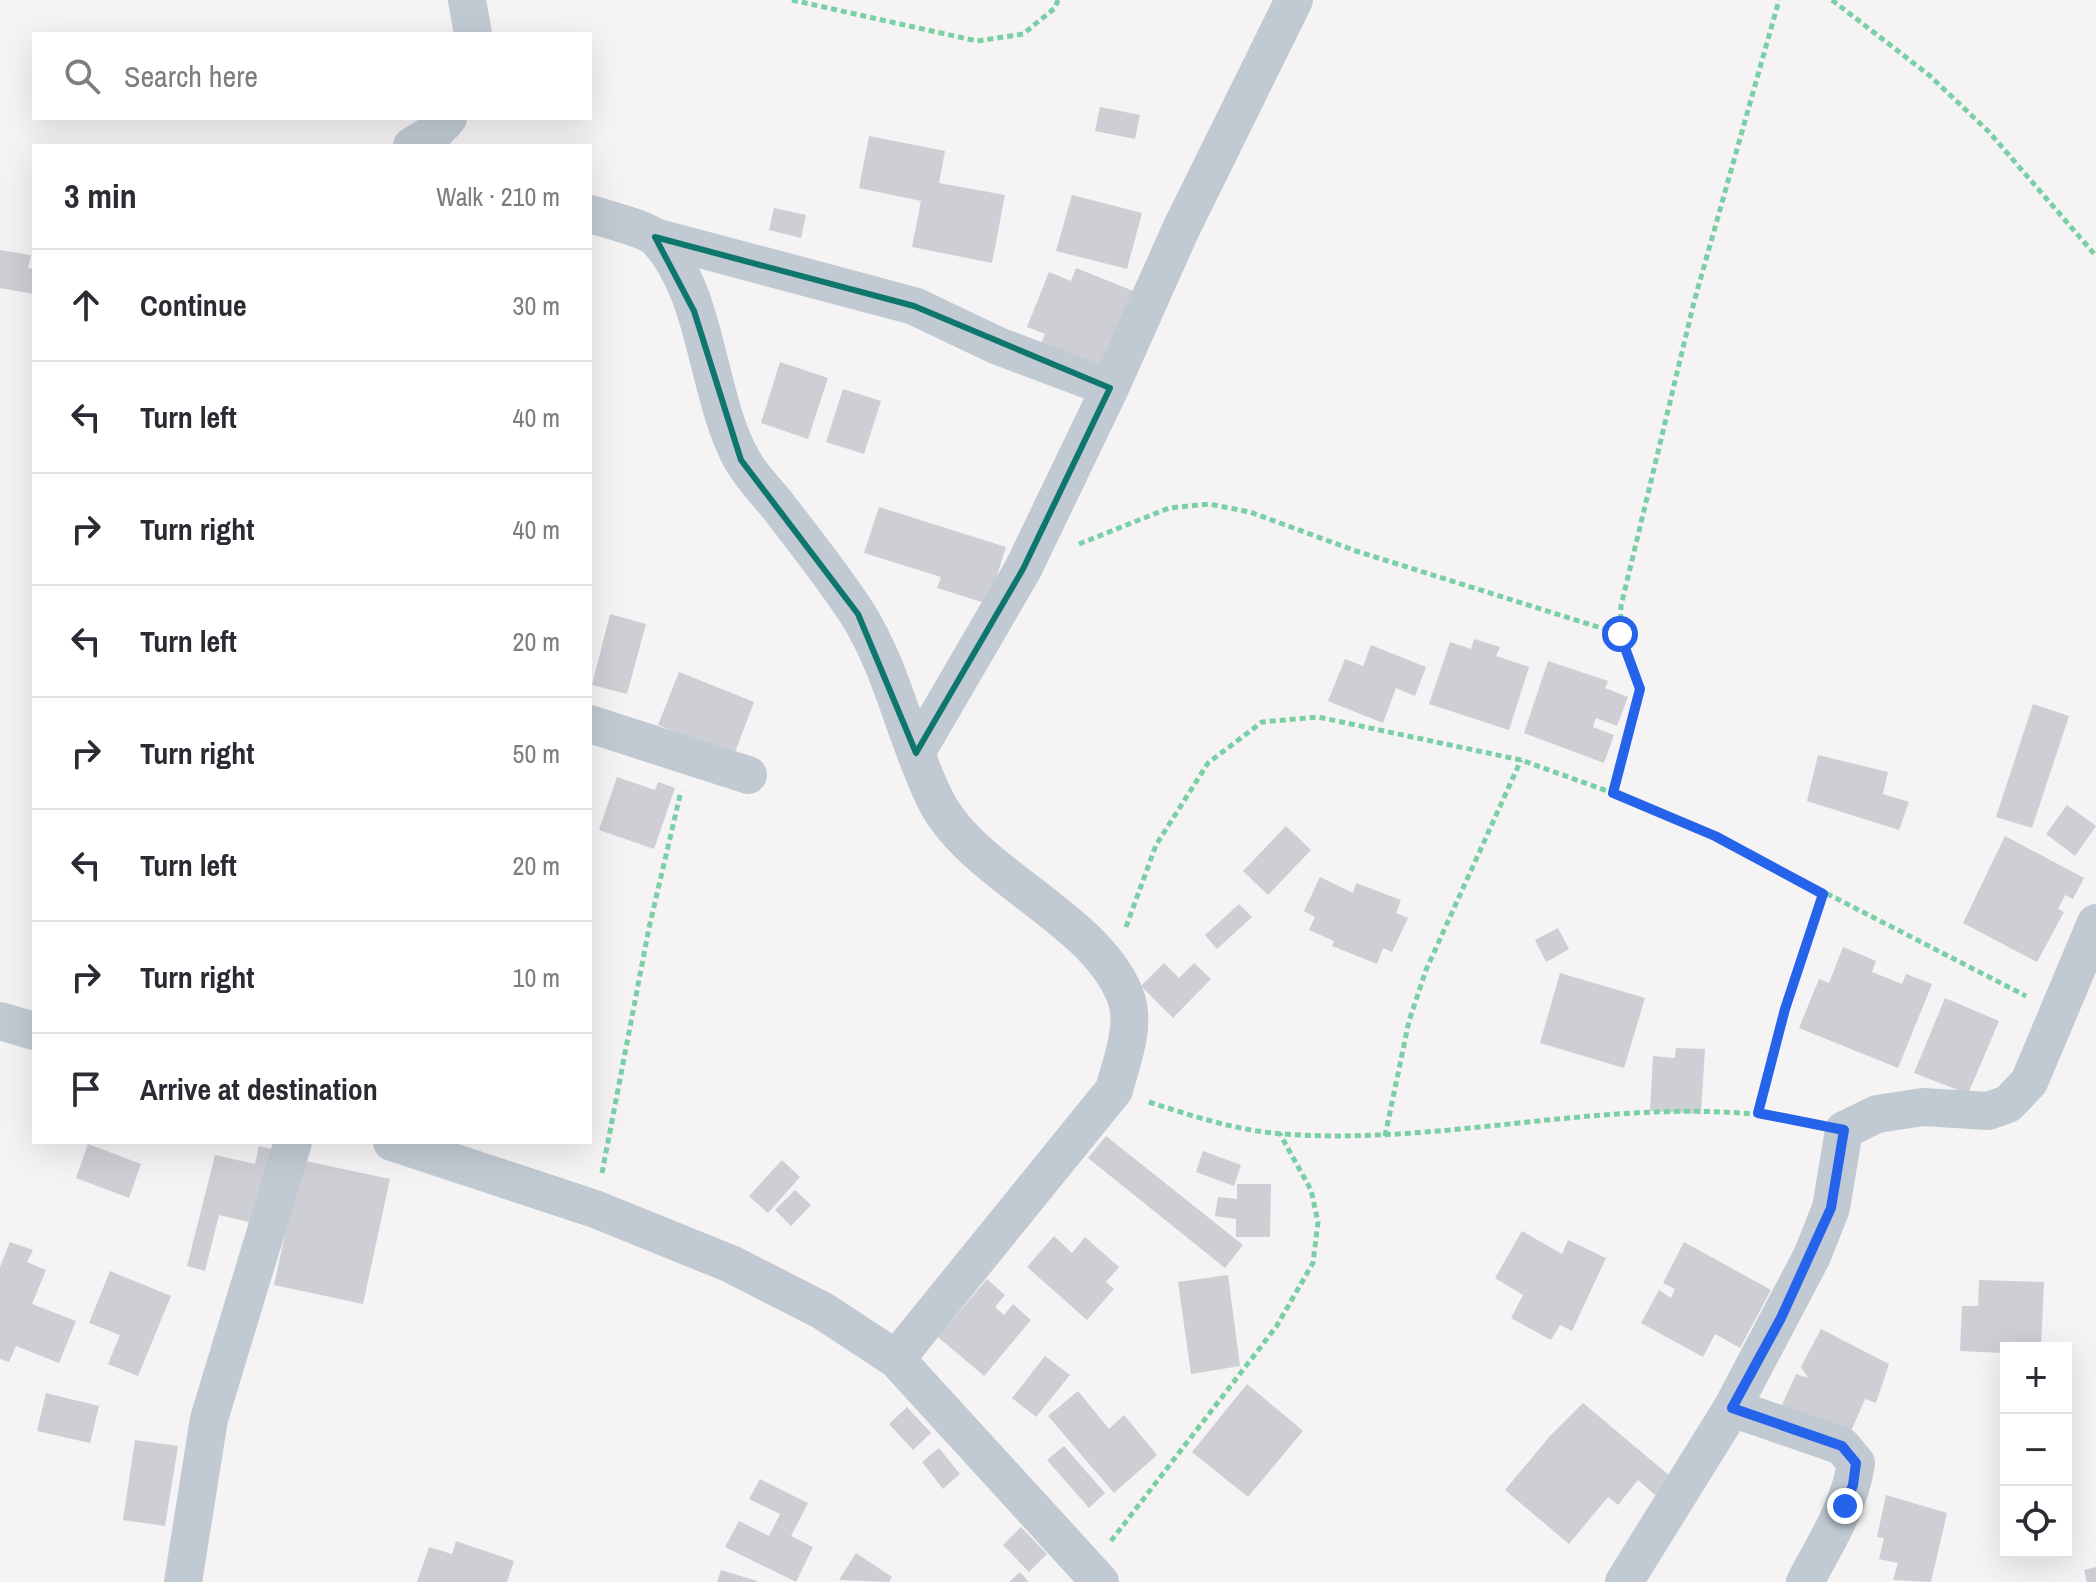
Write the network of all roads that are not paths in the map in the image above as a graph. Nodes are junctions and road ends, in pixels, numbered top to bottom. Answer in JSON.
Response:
{"nodes":[{"id":1,"x":467,"y":0,"type":"edge"},
{"id":2,"x":1294,"y":0,"type":"edge"},
{"id":3,"x":473,"y":32,"type":"edge"},
{"id":4,"x":446,"y":120,"type":"edge"},
{"id":5,"x":415,"y":144,"type":"edge"},
{"id":6,"x":592,"y":215,"type":"edge"},
{"id":7,"x":655,"y":237,"type":"junction"},
{"id":8,"x":1110,"y":388,"type":"junction"},
{"id":9,"x":592,"y":725,"type":"edge"},
{"id":10,"x":916,"y":753,"type":"junction"},
{"id":11,"x":748,"y":775,"type":"dead end"},
{"id":12,"x":2096,"y":923,"type":"edge"},
{"id":13,"x":0,"y":1021,"type":"edge"},
{"id":14,"x":32,"y":1030,"type":"edge"},
{"id":15,"x":292,"y":1144,"type":"edge"},
{"id":16,"x":398,"y":1144,"type":"edge"},
{"id":17,"x":896,"y":1359,"type":"junction"},
{"id":18,"x":1732,"y":1408,"type":"junction"},
{"id":19,"x":1094,"y":1576,"type":"edge"},
{"id":20,"x":183,"y":1582,"type":"edge"},
{"id":21,"x":1624,"y":1582,"type":"edge"},
{"id":22,"x":1805,"y":1582,"type":"edge"}],
"edges":[{"from":1,"to":3,"type":"street"},
{"from":2,"to":8,"type":"street"},
{"from":4,"to":5,"type":"street"},
{"from":6,"to":7,"type":"street"},
{"from":7,"to":8,"type":"street"},
{"from":7,"to":10,"type":"street"},
{"from":8,"to":10,"type":"street"},
{"from":9,"to":11,"type":"street"},
{"from":10,"to":17,"type":"street"},
{"from":12,"to":18,"type":"street"},
{"from":13,"to":14,"type":"street"},
{"from":15,"to":20,"type":"street"},
{"from":16,"to":17,"type":"street"},
{"from":17,"to":19,"type":"street"},
{"from":18,"to":21,"type":"street"},
{"from":18,"to":22,"type":"street"}]}
